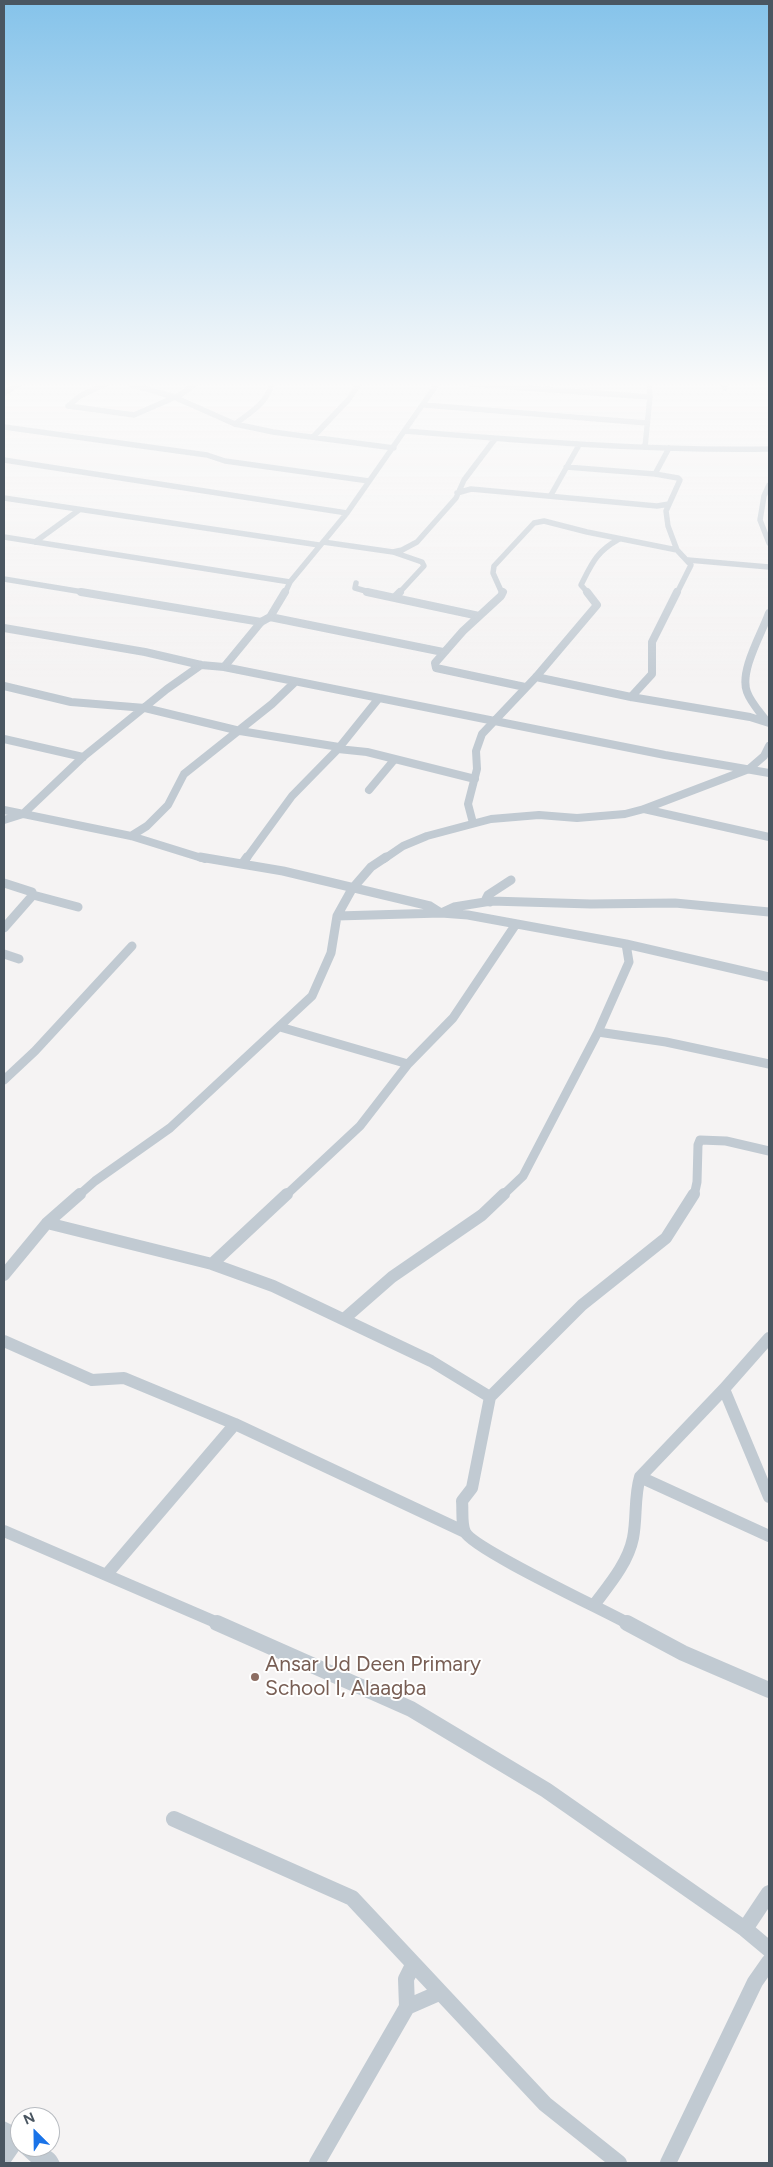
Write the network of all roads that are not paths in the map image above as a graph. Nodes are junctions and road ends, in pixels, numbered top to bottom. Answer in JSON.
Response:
{"nodes":[{"id":1,"x":167,"y":485,"type":"edge"},
{"id":2,"x":366,"y":485,"type":"edge"},
{"id":3,"x":461,"y":485,"type":"joint"},
{"id":4,"x":556,"y":485,"type":"edge"},
{"id":5,"x":678,"y":485,"type":"edge"},
{"id":6,"x":769,"y":485,"type":"edge"},
{"id":7,"x":471,"y":489,"type":"junction"},
{"id":8,"x":458,"y":492,"type":"junction"},
{"id":9,"x":551,"y":495,"type":"junction"},
{"id":10,"x":4,"y":498,"type":"edge"},
{"id":11,"x":767,"y":500,"type":"edge"},
{"id":12,"x":668,"y":508,"type":"junction"},
{"id":13,"x":80,"y":510,"type":"junction"},
{"id":14,"x":347,"y":513,"type":"junction"},
{"id":15,"x":4,"y":537,"type":"edge"},
{"id":16,"x":619,"y":539,"type":"junction"},
{"id":17,"x":35,"y":542,"type":"junction"},
{"id":18,"x":769,"y":543,"type":"edge"},
{"id":19,"x":321,"y":544,"type":"junction"},
{"id":20,"x":677,"y":550,"type":"junction"},
{"id":21,"x":393,"y":552,"type":"junction"},
{"id":22,"x":688,"y":560,"type":"junction"},
{"id":23,"x":769,"y":567,"type":"edge"},
{"id":24,"x":4,"y":579,"type":"edge"},
{"id":25,"x":290,"y":582,"type":"junction"},
{"id":26,"x":356,"y":583,"type":"dead end"},
{"id":27,"x":396,"y":596,"type":"junction"},
{"id":28,"x":769,"y":613,"type":"edge"},
{"id":29,"x":479,"y":616,"type":"junction"},
{"id":30,"x":270,"y":617,"type":"junction"},
{"id":31,"x":262,"y":622,"type":"junction"},
{"id":32,"x":767,"y":625,"type":"edge"},
{"id":33,"x":4,"y":628,"type":"edge"},
{"id":34,"x":443,"y":652,"type":"junction"},
{"id":35,"x":201,"y":665,"type":"junction"},
{"id":36,"x":224,"y":667,"type":"junction"},
{"id":37,"x":536,"y":677,"type":"junction"},
{"id":38,"x":295,"y":682,"type":"junction"},
{"id":39,"x":4,"y":686,"type":"edge"},
{"id":40,"x":525,"y":687,"type":"junction"},
{"id":41,"x":631,"y":697,"type":"junction"},
{"id":42,"x":379,"y":698,"type":"junction"},
{"id":43,"x":145,"y":708,"type":"junction"},
{"id":44,"x":496,"y":721,"type":"junction"},
{"id":45,"x":769,"y":725,"type":"edge"},
{"id":46,"x":240,"y":731,"type":"junction"},
{"id":47,"x":4,"y":739,"type":"edge"},
{"id":48,"x":341,"y":746,"type":"junction"},
{"id":49,"x":769,"y":746,"type":"edge"},
{"id":50,"x":83,"y":757,"type":"junction"},
{"id":51,"x":394,"y":760,"type":"junction"},
{"id":52,"x":749,"y":769,"type":"junction"},
{"id":53,"x":769,"y":773,"type":"edge"},
{"id":54,"x":475,"y":778,"type":"junction"},
{"id":55,"x":368,"y":790,"type":"dead end"},
{"id":56,"x":644,"y":809,"type":"junction"},
{"id":57,"x":4,"y":810,"type":"edge"},
{"id":58,"x":23,"y":814,"type":"junction"},
{"id":59,"x":4,"y":820,"type":"edge"},
{"id":60,"x":473,"y":823,"type":"junction"},
{"id":61,"x":131,"y":836,"type":"junction"},
{"id":62,"x":769,"y":837,"type":"edge"},
{"id":63,"x":242,"y":864,"type":"junction"},
{"id":64,"x":511,"y":880,"type":"dead end"},
{"id":65,"x":4,"y":883,"type":"edge"},
{"id":66,"x":352,"y":889,"type":"junction"},
{"id":67,"x":33,"y":895,"type":"junction"},
{"id":68,"x":491,"y":901,"type":"junction"},
{"id":69,"x":78,"y":906,"type":"dead end"},
{"id":70,"x":441,"y":912,"type":"junction"},
{"id":71,"x":769,"y":912,"type":"edge"},
{"id":72,"x":468,"y":915,"type":"junction"},
{"id":73,"x":337,"y":916,"type":"junction"},
{"id":74,"x":516,"y":924,"type":"junction"},
{"id":75,"x":4,"y":928,"type":"edge"},
{"id":76,"x":626,"y":944,"type":"junction"},
{"id":77,"x":132,"y":946,"type":"dead end"},
{"id":78,"x":4,"y":954,"type":"edge"},
{"id":79,"x":19,"y":959,"type":"dead end"},
{"id":80,"x":769,"y":977,"type":"edge"},
{"id":81,"x":280,"y":1027,"type":"junction"},
{"id":82,"x":598,"y":1032,"type":"junction"},
{"id":83,"x":408,"y":1064,"type":"junction"},
{"id":84,"x":769,"y":1064,"type":"edge"},
{"id":85,"x":4,"y":1080,"type":"edge"},
{"id":86,"x":769,"y":1150,"type":"edge"},
{"id":87,"x":47,"y":1223,"type":"junction"},
{"id":88,"x":212,"y":1264,"type":"junction"},
{"id":89,"x":4,"y":1275,"type":"edge"},
{"id":90,"x":344,"y":1319,"type":"junction"},
{"id":91,"x":769,"y":1338,"type":"edge"},
{"id":92,"x":4,"y":1341,"type":"edge"},
{"id":93,"x":724,"y":1389,"type":"junction"},
{"id":94,"x":490,"y":1397,"type":"junction"},
{"id":95,"x":235,"y":1424,"type":"junction"},
{"id":96,"x":640,"y":1477,"type":"junction"},
{"id":97,"x":769,"y":1497,"type":"edge"},
{"id":98,"x":4,"y":1531,"type":"edge"},
{"id":99,"x":465,"y":1532,"type":"junction"},
{"id":100,"x":769,"y":1536,"type":"edge"},
{"id":101,"x":107,"y":1574,"type":"junction"},
{"id":102,"x":594,"y":1605,"type":"junction"},
{"id":103,"x":769,"y":1690,"type":"edge"},
{"id":104,"x":174,"y":1819,"type":"dead end"},
{"id":105,"x":769,"y":1893,"type":"edge"},
{"id":106,"x":745,"y":1929,"type":"junction"},
{"id":107,"x":769,"y":1949,"type":"edge"},
{"id":108,"x":769,"y":1962,"type":"edge"},
{"id":109,"x":413,"y":1965,"type":"junction"},
{"id":110,"x":439,"y":1992,"type":"junction"},
{"id":111,"x":407,"y":2007,"type":"junction"},
{"id":112,"x":317,"y":2163,"type":"edge"},
{"id":113,"x":619,"y":2163,"type":"edge"},
{"id":114,"x":668,"y":2163,"type":"edge"}],
"edges":[{"from":1,"to":14,"type":"street"},
{"from":2,"to":14,"type":"street"},
{"from":3,"to":7,"type":"street"},
{"from":3,"to":8,"type":"street"},
{"from":4,"to":9,"type":"street"},
{"from":5,"to":12,"type":"street"},
{"from":6,"to":11,"type":"street"},
{"from":7,"to":8,"type":"street"},
{"from":7,"to":9,"type":"street"},
{"from":8,"to":21,"type":"street"},
{"from":9,"to":12,"type":"street"},
{"from":10,"to":13,"type":"street"},
{"from":11,"to":18,"type":"street"},
{"from":12,"to":20,"type":"street"},
{"from":13,"to":17,"type":"street"},
{"from":13,"to":19,"type":"street"},
{"from":14,"to":19,"type":"street"},
{"from":15,"to":17,"type":"street"},
{"from":16,"to":20,"type":"street"},
{"from":16,"to":29,"type":"street"},
{"from":16,"to":37,"type":"street"},
{"from":17,"to":25,"type":"street"},
{"from":19,"to":21,"type":"street"},
{"from":19,"to":25,"type":"street"},
{"from":20,"to":22,"type":"street"},
{"from":21,"to":27,"type":"street"},
{"from":22,"to":23,"type":"street"},
{"from":22,"to":41,"type":"street"},
{"from":24,"to":31,"type":"street"},
{"from":25,"to":30,"type":"street"},
{"from":26,"to":27,"type":"street"},
{"from":27,"to":29,"type":"street"},
{"from":28,"to":32,"type":"street"},
{"from":29,"to":34,"type":"street"},
{"from":30,"to":31,"type":"street"},
{"from":30,"to":34,"type":"street"},
{"from":31,"to":36,"type":"street"},
{"from":32,"to":45,"type":"street"},
{"from":33,"to":35,"type":"street"},
{"from":34,"to":40,"type":"street"},
{"from":35,"to":36,"type":"street"},
{"from":35,"to":43,"type":"street"},
{"from":36,"to":38,"type":"street"},
{"from":37,"to":40,"type":"street"},
{"from":37,"to":41,"type":"street"},
{"from":38,"to":42,"type":"street"},
{"from":38,"to":46,"type":"street"},
{"from":39,"to":43,"type":"street"},
{"from":40,"to":44,"type":"street"},
{"from":41,"to":45,"type":"street"},
{"from":42,"to":44,"type":"street"},
{"from":42,"to":48,"type":"street"},
{"from":43,"to":46,"type":"street"},
{"from":43,"to":50,"type":"street"},
{"from":44,"to":52,"type":"street"},
{"from":44,"to":54,"type":"street"},
{"from":46,"to":48,"type":"street"},
{"from":46,"to":61,"type":"street"},
{"from":47,"to":50,"type":"street"},
{"from":48,"to":51,"type":"street"},
{"from":48,"to":63,"type":"street"},
{"from":49,"to":52,"type":"street"},
{"from":50,"to":58,"type":"street"},
{"from":51,"to":54,"type":"street"},
{"from":51,"to":55,"type":"street"},
{"from":52,"to":53,"type":"street"},
{"from":52,"to":56,"type":"street"},
{"from":54,"to":60,"type":"street"},
{"from":56,"to":60,"type":"street"},
{"from":56,"to":62,"type":"street"},
{"from":57,"to":58,"type":"street"},
{"from":58,"to":59,"type":"street"},
{"from":58,"to":61,"type":"street"},
{"from":60,"to":66,"type":"street"},
{"from":61,"to":63,"type":"street"},
{"from":63,"to":66,"type":"street"},
{"from":64,"to":68,"type":"street"},
{"from":65,"to":67,"type":"street"},
{"from":66,"to":70,"type":"street"},
{"from":66,"to":73,"type":"street"},
{"from":67,"to":69,"type":"street"},
{"from":67,"to":75,"type":"street"},
{"from":68,"to":70,"type":"street"},
{"from":68,"to":71,"type":"street"},
{"from":68,"to":72,"type":"street"},
{"from":70,"to":72,"type":"street"},
{"from":70,"to":73,"type":"street"},
{"from":72,"to":74,"type":"street"},
{"from":73,"to":81,"type":"street"},
{"from":74,"to":76,"type":"street"},
{"from":74,"to":83,"type":"street"},
{"from":76,"to":80,"type":"street"},
{"from":76,"to":82,"type":"street"},
{"from":77,"to":85,"type":"street"},
{"from":78,"to":79,"type":"street"},
{"from":81,"to":83,"type":"street"},
{"from":81,"to":87,"type":"street"},
{"from":82,"to":84,"type":"street"},
{"from":82,"to":90,"type":"street"},
{"from":83,"to":88,"type":"street"},
{"from":86,"to":94,"type":"street"},
{"from":87,"to":88,"type":"street"},
{"from":87,"to":89,"type":"street"},
{"from":88,"to":90,"type":"street"},
{"from":90,"to":94,"type":"street"},
{"from":91,"to":93,"type":"street"},
{"from":92,"to":95,"type":"street"},
{"from":93,"to":96,"type":"street"},
{"from":93,"to":97,"type":"street"},
{"from":94,"to":99,"type":"street"},
{"from":95,"to":99,"type":"street"},
{"from":95,"to":101,"type":"street"},
{"from":96,"to":100,"type":"street"},
{"from":96,"to":102,"type":"street"},
{"from":98,"to":101,"type":"street"},
{"from":99,"to":102,"type":"street"},
{"from":101,"to":106,"type":"street"},
{"from":102,"to":103,"type":"street"},
{"from":104,"to":109,"type":"street"},
{"from":105,"to":106,"type":"street"},
{"from":106,"to":107,"type":"street"},
{"from":108,"to":114,"type":"street"},
{"from":109,"to":110,"type":"street"},
{"from":109,"to":111,"type":"street"},
{"from":110,"to":111,"type":"street"},
{"from":110,"to":113,"type":"street"},
{"from":111,"to":112,"type":"street"}]}
